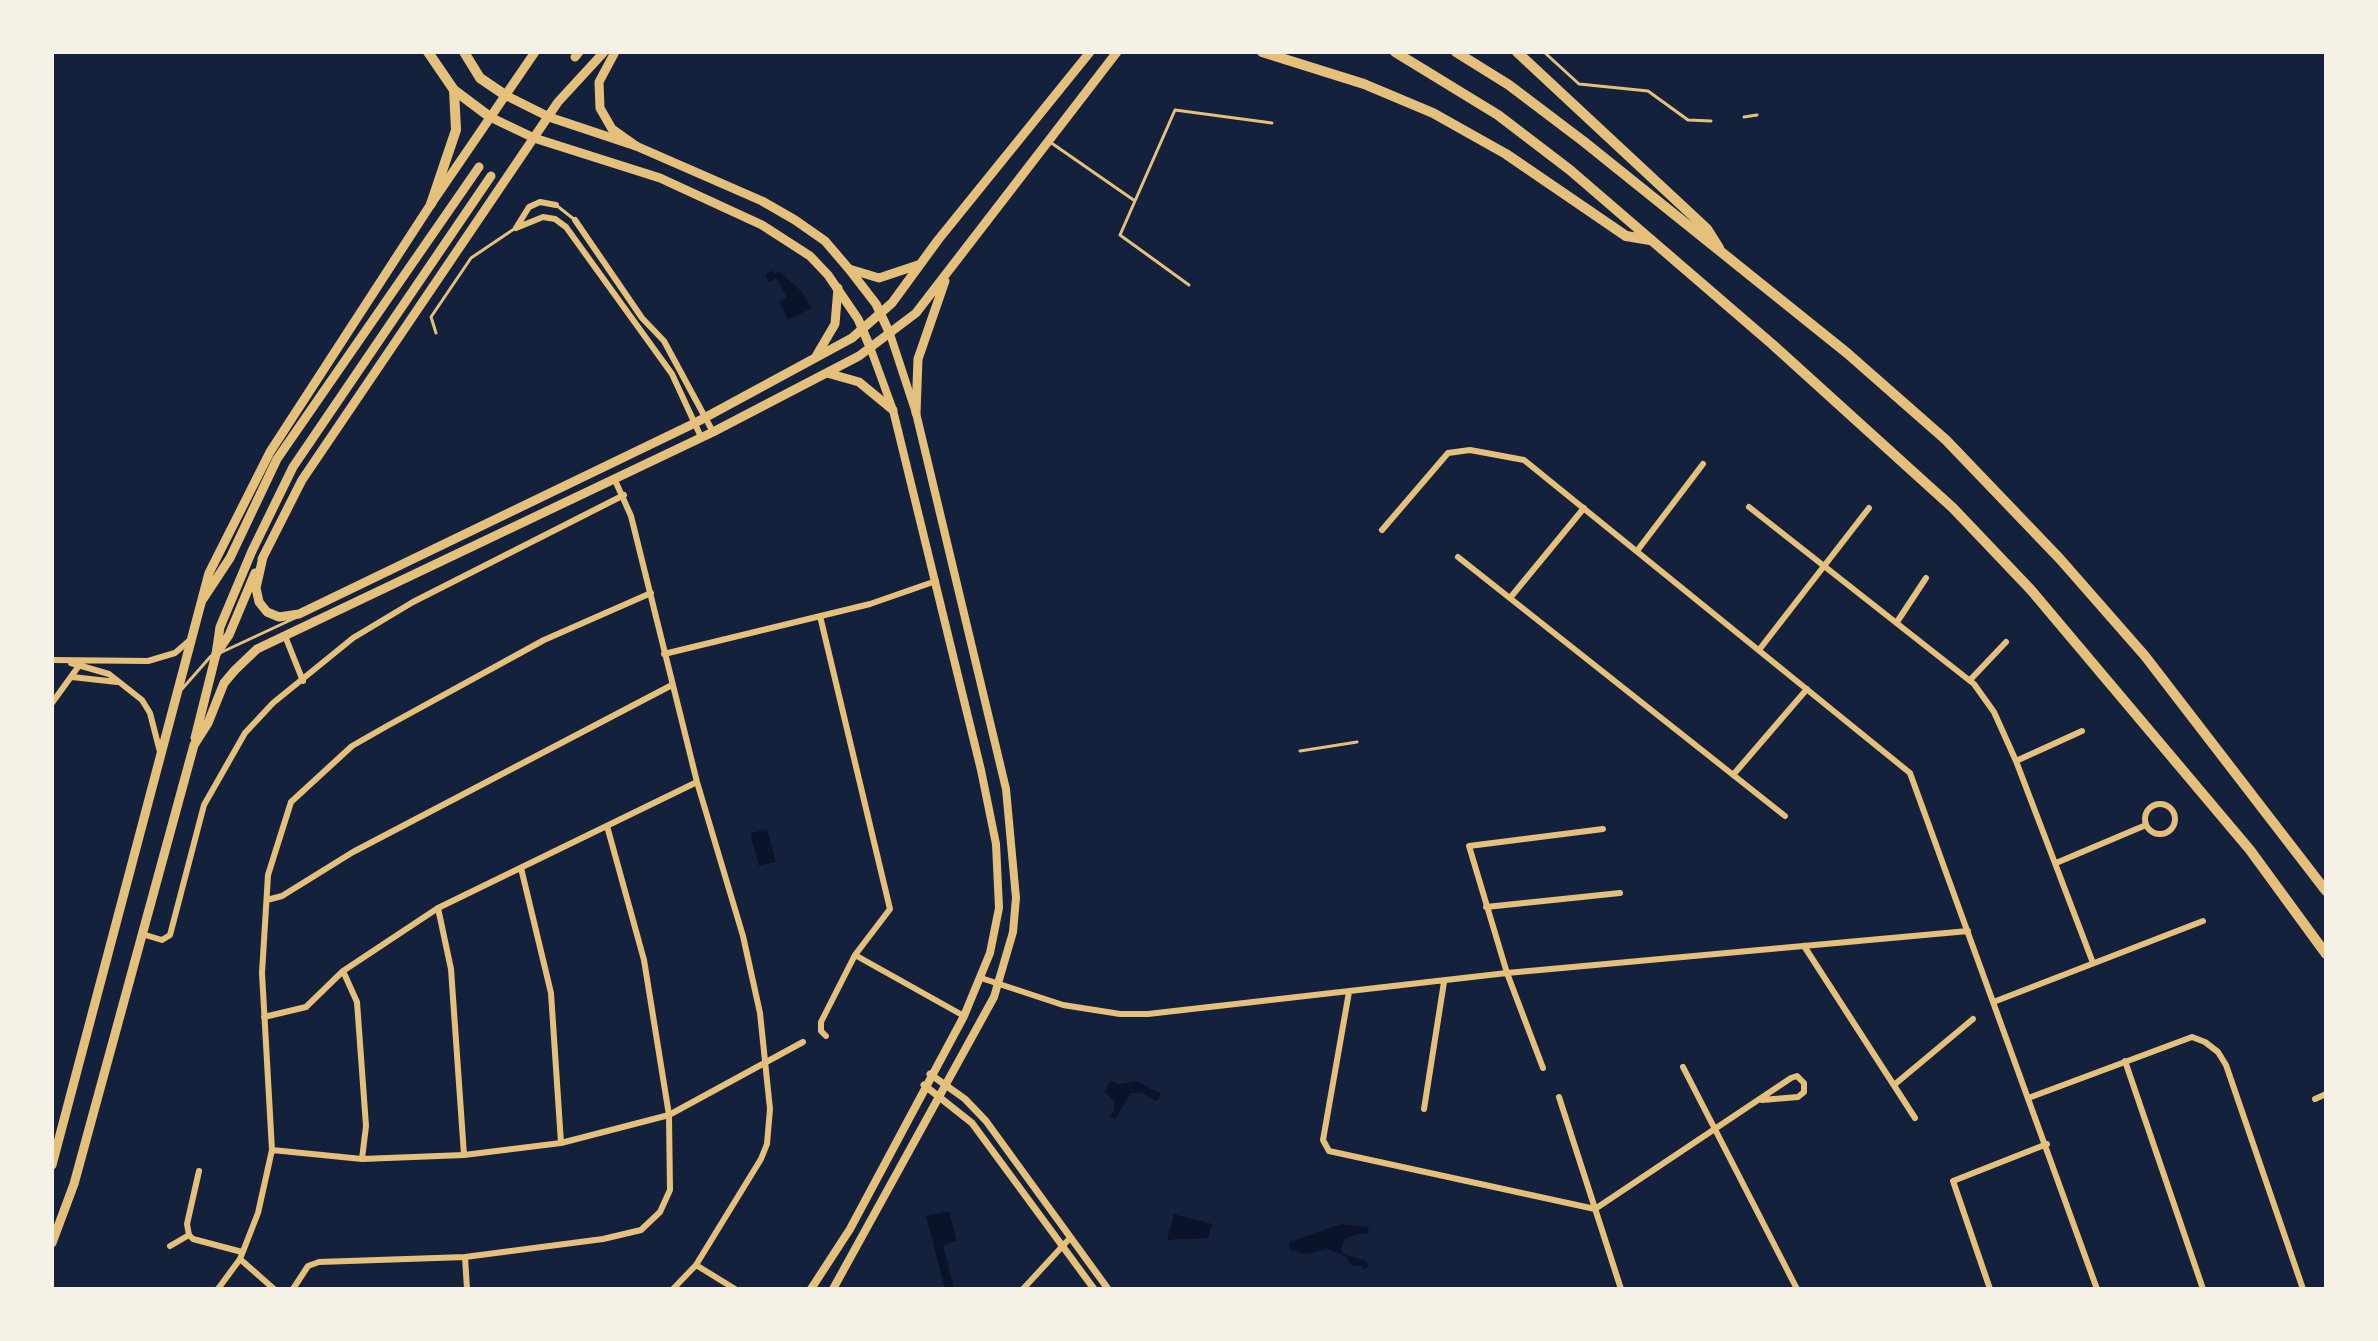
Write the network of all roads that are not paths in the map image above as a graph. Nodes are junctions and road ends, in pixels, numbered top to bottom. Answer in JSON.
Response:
{"nodes":[{"id":1,"x":464,"y":52,"type":"edge"},
{"id":2,"x":535,"y":52,"type":"edge"},
{"id":3,"x":604,"y":52,"type":"edge"},
{"id":4,"x":615,"y":52,"type":"edge"},
{"id":5,"x":1090,"y":52,"type":"edge"},
{"id":6,"x":1117,"y":52,"type":"edge"},
{"id":7,"x":1262,"y":52,"type":"edge"},
{"id":8,"x":1395,"y":52,"type":"edge"},
{"id":9,"x":1456,"y":52,"type":"edge"},
{"id":10,"x":1517,"y":52,"type":"edge"},
{"id":11,"x":1544,"y":52,"type":"edge"},
{"id":12,"x":430,"y":55,"type":"edge"},
{"id":13,"x":454,"y":90,"type":"junction"},
{"id":14,"x":505,"y":95,"type":"junction"},
{"id":15,"x":1757,"y":115,"type":"dead end"},
{"id":16,"x":490,"y":117,"type":"junction"},
{"id":17,"x":549,"y":117,"type":"junction"},
{"id":18,"x":1744,"y":117,"type":"dead end"},
{"id":19,"x":1711,"y":121,"type":"dead end"},
{"id":20,"x":1272,"y":123,"type":"dead end"},
{"id":21,"x":534,"y":138,"type":"junction"},
{"id":22,"x":1050,"y":142,"type":"junction"},
{"id":23,"x":636,"y":146,"type":"junction"},
{"id":24,"x":479,"y":167,"type":"dead end"},
{"id":25,"x":491,"y":176,"type":"dead end"},
{"id":26,"x":1135,"y":201,"type":"junction"},
{"id":27,"x":431,"y":204,"type":"junction"},
{"id":28,"x":556,"y":205,"type":"joint"},
{"id":29,"x":575,"y":220,"type":"joint"},
{"id":30,"x":516,"y":228,"type":"junction"},
{"id":31,"x":1650,"y":240,"type":"junction"},
{"id":32,"x":1722,"y":254,"type":"junction"},
{"id":33,"x":920,"y":264,"type":"junction"},
{"id":34,"x":849,"y":269,"type":"junction"},
{"id":35,"x":947,"y":274,"type":"junction"},
{"id":36,"x":1189,"y":285,"type":"dead end"},
{"id":37,"x":838,"y":288,"type":"junction"},
{"id":38,"x":882,"y":314,"type":"junction"},
{"id":39,"x":863,"y":330,"type":"junction"},
{"id":40,"x":436,"y":333,"type":"dead end"},
{"id":41,"x":890,"y":334,"type":"junction"},
{"id":42,"x":870,"y":347,"type":"junction"},
{"id":43,"x":813,"y":361,"type":"junction"},
{"id":44,"x":827,"y":373,"type":"junction"},
{"id":45,"x":893,"y":410,"type":"junction"},
{"id":46,"x":916,"y":413,"type":"junction"},
{"id":47,"x":706,"y":417,"type":"junction"},
{"id":48,"x":695,"y":423,"type":"junction"},
{"id":49,"x":713,"y":432,"type":"junction"},
{"id":50,"x":701,"y":437,"type":"junction"},
{"id":51,"x":1703,"y":464,"type":"dead end"},
{"id":52,"x":614,"y":478,"type":"junction"},
{"id":53,"x":624,"y":495,"type":"junction"},
{"id":54,"x":1749,"y":507,"type":"dead end"},
{"id":55,"x":1584,"y":508,"type":"junction"},
{"id":56,"x":1869,"y":508,"type":"dead end"},
{"id":57,"x":1382,"y":530,"type":"dead end"},
{"id":58,"x":1637,"y":551,"type":"junction"},
{"id":59,"x":263,"y":557,"type":"junction"},
{"id":60,"x":1458,"y":557,"type":"dead end"},
{"id":61,"x":1824,"y":566,"type":"junction"},
{"id":62,"x":1926,"y":578,"type":"dead end"},
{"id":63,"x":936,"y":581,"type":"junction"},
{"id":64,"x":651,"y":593,"type":"junction"},
{"id":65,"x":1510,"y":598,"type":"junction"},
{"id":66,"x":203,"y":599,"type":"junction"},
{"id":67,"x":299,"y":614,"type":"junction"},
{"id":68,"x":820,"y":616,"type":"junction"},
{"id":69,"x":1897,"y":622,"type":"junction"},
{"id":70,"x":285,"y":636,"type":"junction"},
{"id":71,"x":192,"y":638,"type":"junction"},
{"id":72,"x":2006,"y":642,"type":"dead end"},
{"id":73,"x":1759,"y":650,"type":"junction"},
{"id":74,"x":216,"y":654,"type":"junction"},
{"id":75,"x":664,"y":654,"type":"junction"},
{"id":76,"x":52,"y":660,"type":"edge"},
{"id":77,"x":297,"y":662,"type":"junction"},
{"id":78,"x":80,"y":664,"type":"junction"},
{"id":79,"x":314,"y":671,"type":"junction"},
{"id":80,"x":72,"y":677,"type":"junction"},
{"id":81,"x":1971,"y":679,"type":"junction"},
{"id":82,"x":303,"y":681,"type":"junction"},
{"id":83,"x":120,"y":682,"type":"junction"},
{"id":84,"x":672,"y":685,"type":"junction"},
{"id":85,"x":1807,"y":689,"type":"junction"},
{"id":86,"x":180,"y":692,"type":"junction"},
{"id":87,"x":52,"y":703,"type":"edge"},
{"id":88,"x":2082,"y":731,"type":"dead end"},
{"id":89,"x":1357,"y":742,"type":"dead end"},
{"id":90,"x":194,"y":745,"type":"junction"},
{"id":91,"x":1300,"y":751,"type":"dead end"},
{"id":92,"x":162,"y":759,"type":"junction"},
{"id":93,"x":2016,"y":761,"type":"junction"},
{"id":94,"x":1733,"y":775,"type":"junction"},
{"id":95,"x":697,"y":782,"type":"junction"},
{"id":96,"x":1785,"y":816,"type":"dead end"},
{"id":97,"x":2146,"y":825,"type":"junction"},
{"id":98,"x":607,"y":826,"type":"junction"},
{"id":99,"x":1603,"y":829,"type":"dead end"},
{"id":100,"x":2056,"y":863,"type":"junction"},
{"id":101,"x":521,"y":868,"type":"junction"},
{"id":102,"x":2326,"y":891,"type":"edge"},
{"id":103,"x":1620,"y":893,"type":"dead end"},
{"id":104,"x":267,"y":900,"type":"junction"},
{"id":105,"x":1486,"y":907,"type":"junction"},
{"id":106,"x":438,"y":908,"type":"junction"},
{"id":107,"x":2203,"y":921,"type":"dead end"},
{"id":108,"x":1968,"y":931,"type":"junction"},
{"id":109,"x":142,"y":934,"type":"junction"},
{"id":110,"x":1804,"y":946,"type":"junction"},
{"id":111,"x":2326,"y":954,"type":"edge"},
{"id":112,"x":855,"y":955,"type":"junction"},
{"id":113,"x":2093,"y":963,"type":"junction"},
{"id":114,"x":343,"y":971,"type":"junction"},
{"id":115,"x":1507,"y":973,"type":"junction"},
{"id":116,"x":981,"y":978,"type":"junction"},
{"id":117,"x":1444,"y":982,"type":"junction"},
{"id":118,"x":999,"y":984,"type":"junction"},
{"id":119,"x":1349,"y":992,"type":"junction"},
{"id":120,"x":1996,"y":1001,"type":"junction"},
{"id":121,"x":964,"y":1016,"type":"junction"},
{"id":122,"x":264,"y":1017,"type":"junction"},
{"id":123,"x":1973,"y":1019,"type":"dead end"},
{"id":124,"x":826,"y":1036,"type":"dead end"},
{"id":125,"x":803,"y":1042,"type":"dead end"},
{"id":126,"x":2125,"y":1061,"type":"junction"},
{"id":127,"x":765,"y":1065,"type":"junction"},
{"id":128,"x":1683,"y":1067,"type":"dead end"},
{"id":129,"x":1543,"y":1068,"type":"dead end"},
{"id":130,"x":930,"y":1074,"type":"junction"},
{"id":131,"x":924,"y":1085,"type":"junction"},
{"id":132,"x":945,"y":1085,"type":"junction"},
{"id":133,"x":1894,"y":1085,"type":"junction"},
{"id":134,"x":2326,"y":1094,"type":"edge"},
{"id":135,"x":939,"y":1096,"type":"junction"},
{"id":136,"x":1559,"y":1097,"type":"dead end"},
{"id":137,"x":2031,"y":1097,"type":"junction"},
{"id":138,"x":2315,"y":1099,"type":"dead end"},
{"id":139,"x":1762,"y":1100,"type":"junction"},
{"id":140,"x":1424,"y":1109,"type":"dead end"},
{"id":141,"x":669,"y":1115,"type":"junction"},
{"id":142,"x":1915,"y":1118,"type":"dead end"},
{"id":143,"x":1718,"y":1128,"type":"junction"},
{"id":144,"x":561,"y":1143,"type":"junction"},
{"id":145,"x":2047,"y":1144,"type":"junction"},
{"id":146,"x":272,"y":1150,"type":"junction"},
{"id":147,"x":464,"y":1155,"type":"junction"},
{"id":148,"x":362,"y":1159,"type":"junction"},
{"id":149,"x":52,"y":1165,"type":"edge"},
{"id":150,"x":199,"y":1171,"type":"dead end"},
{"id":151,"x":1595,"y":1209,"type":"junction"},
{"id":152,"x":189,"y":1235,"type":"junction"},
{"id":153,"x":1070,"y":1238,"type":"junction"},
{"id":154,"x":52,"y":1243,"type":"edge"},
{"id":155,"x":1061,"y":1245,"type":"junction"},
{"id":156,"x":170,"y":1246,"type":"dead end"},
{"id":157,"x":241,"y":1255,"type":"junction"},
{"id":158,"x":465,"y":1257,"type":"junction"},
{"id":159,"x":696,"y":1265,"type":"junction"},
{"id":160,"x":218,"y":1289,"type":"edge"},
{"id":161,"x":274,"y":1289,"type":"edge"},
{"id":162,"x":293,"y":1289,"type":"edge"},
{"id":163,"x":467,"y":1289,"type":"edge"},
{"id":164,"x":673,"y":1289,"type":"edge"},
{"id":165,"x":735,"y":1289,"type":"edge"},
{"id":166,"x":811,"y":1289,"type":"edge"},
{"id":167,"x":833,"y":1289,"type":"edge"},
{"id":168,"x":1023,"y":1289,"type":"edge"},
{"id":169,"x":1094,"y":1289,"type":"edge"},
{"id":170,"x":1108,"y":1289,"type":"edge"},
{"id":171,"x":1621,"y":1289,"type":"edge"},
{"id":172,"x":1797,"y":1289,"type":"edge"},
{"id":173,"x":1990,"y":1289,"type":"edge"},
{"id":174,"x":2097,"y":1289,"type":"edge"},
{"id":175,"x":2203,"y":1289,"type":"edge"},
{"id":176,"x":2303,"y":1289,"type":"edge"}],
"edges":[{"from":1,"to":14,"type":"highway"},
{"from":2,"to":14,"type":"main road"},
{"from":3,"to":17,"type":"main road"},
{"from":4,"to":23,"type":"main road"},
{"from":5,"to":33,"type":"main road"},
{"from":6,"to":22,"type":"main road"},
{"from":7,"to":31,"type":"highway"},
{"from":8,"to":31,"type":"highway"},
{"from":9,"to":32,"type":"highway"},
{"from":10,"to":32,"type":"highway"},
{"from":11,"to":19,"type":"lane"},
{"from":12,"to":13,"type":"highway"},
{"from":13,"to":16,"type":"highway"},
{"from":13,"to":27,"type":"highway"},
{"from":14,"to":16,"type":"main road"},
{"from":14,"to":17,"type":"main road"},
{"from":15,"to":18,"type":"lane"},
{"from":16,"to":21,"type":"main road"},
{"from":16,"to":27,"type":"main road"},
{"from":17,"to":21,"type":"main road"},
{"from":17,"to":23,"type":"main road"},
{"from":20,"to":26,"type":"lane"},
{"from":21,"to":37,"type":"main road"},
{"from":21,"to":59,"type":"main road"},
{"from":22,"to":26,"type":"lane"},
{"from":22,"to":35,"type":"main road"},
{"from":23,"to":34,"type":"main road"},
{"from":24,"to":66,"type":"main road"},
{"from":25,"to":74,"type":"main road"},
{"from":26,"to":36,"type":"lane"},
{"from":27,"to":66,"type":"main road"},
{"from":28,"to":29,"type":"lane"},
{"from":28,"to":30,"type":"street"},
{"from":29,"to":47,"type":"street"},
{"from":30,"to":40,"type":"lane"},
{"from":30,"to":48,"type":"street"},
{"from":31,"to":111,"type":"highway"},
{"from":32,"to":102,"type":"highway"},
{"from":33,"to":34,"type":"main road"},
{"from":33,"to":38,"type":"main road"},
{"from":34,"to":38,"type":"main road"},
{"from":35,"to":41,"type":"main road"},
{"from":35,"to":46,"type":"main road"},
{"from":37,"to":39,"type":"main road"},
{"from":37,"to":43,"type":"main road"},
{"from":38,"to":39,"type":"main road"},
{"from":38,"to":41,"type":"main road"},
{"from":39,"to":42,"type":"main road"},
{"from":39,"to":43,"type":"main road"},
{"from":41,"to":42,"type":"main road"},
{"from":41,"to":46,"type":"main road"},
{"from":42,"to":44,"type":"main road"},
{"from":42,"to":45,"type":"main road"},
{"from":43,"to":47,"type":"main road"},
{"from":44,"to":45,"type":"main road"},
{"from":44,"to":49,"type":"main road"},
{"from":45,"to":63,"type":"main road"},
{"from":46,"to":118,"type":"main road"},
{"from":47,"to":48,"type":"main road"},
{"from":47,"to":49,"type":"street"},
{"from":48,"to":50,"type":"street"},
{"from":48,"to":67,"type":"main road"},
{"from":49,"to":50,"type":"main road"},
{"from":50,"to":52,"type":"main road"},
{"from":51,"to":58,"type":"street"},
{"from":52,"to":53,"type":"street"},
{"from":52,"to":70,"type":"main road"},
{"from":53,"to":64,"type":"street"},
{"from":53,"to":79,"type":"street"},
{"from":54,"to":61,"type":"street"},
{"from":55,"to":57,"type":"street"},
{"from":55,"to":58,"type":"street"},
{"from":55,"to":65,"type":"street"},
{"from":56,"to":61,"type":"street"},
{"from":58,"to":73,"type":"street"},
{"from":59,"to":67,"type":"main road"},
{"from":59,"to":74,"type":"main road"},
{"from":60,"to":65,"type":"street"},
{"from":61,"to":69,"type":"street"},
{"from":61,"to":73,"type":"street"},
{"from":62,"to":69,"type":"street"},
{"from":63,"to":68,"type":"street"},
{"from":63,"to":116,"type":"main road"},
{"from":64,"to":75,"type":"street"},
{"from":64,"to":104,"type":"street"},
{"from":65,"to":94,"type":"street"},
{"from":66,"to":71,"type":"main road"},
{"from":67,"to":74,"type":"lane"},
{"from":68,"to":75,"type":"street"},
{"from":68,"to":112,"type":"street"},
{"from":69,"to":81,"type":"street"},
{"from":70,"to":77,"type":"street"},
{"from":70,"to":90,"type":"main road"},
{"from":71,"to":78,"type":"street"},
{"from":71,"to":86,"type":"main road"},
{"from":72,"to":81,"type":"street"},
{"from":73,"to":85,"type":"street"},
{"from":74,"to":86,"type":"lane"},
{"from":74,"to":90,"type":"main road"},
{"from":75,"to":84,"type":"street"},
{"from":76,"to":78,"type":"street"},
{"from":77,"to":79,"type":"street"},
{"from":77,"to":82,"type":"street"},
{"from":78,"to":80,"type":"street"},
{"from":78,"to":83,"type":"street"},
{"from":79,"to":82,"type":"street"},
{"from":80,"to":83,"type":"street"},
{"from":80,"to":87,"type":"street"},
{"from":81,"to":93,"type":"street"},
{"from":82,"to":109,"type":"street"},
{"from":83,"to":92,"type":"street"},
{"from":84,"to":95,"type":"street"},
{"from":84,"to":104,"type":"street"},
{"from":85,"to":94,"type":"street"},
{"from":85,"to":108,"type":"street"},
{"from":86,"to":92,"type":"main road"},
{"from":88,"to":93,"type":"street"},
{"from":89,"to":91,"type":"lane"},
{"from":90,"to":109,"type":"main road"},
{"from":92,"to":149,"type":"main road"},
{"from":93,"to":100,"type":"street"},
{"from":94,"to":96,"type":"street"},
{"from":95,"to":98,"type":"street"},
{"from":95,"to":127,"type":"street"},
{"from":97,"to":97,"type":"street"},
{"from":97,"to":100,"type":"street"},
{"from":98,"to":101,"type":"street"},
{"from":98,"to":141,"type":"street"},
{"from":99,"to":105,"type":"street"},
{"from":100,"to":113,"type":"street"},
{"from":101,"to":106,"type":"street"},
{"from":101,"to":144,"type":"street"},
{"from":103,"to":105,"type":"street"},
{"from":104,"to":122,"type":"street"},
{"from":105,"to":115,"type":"street"},
{"from":106,"to":114,"type":"street"},
{"from":106,"to":147,"type":"street"},
{"from":107,"to":113,"type":"street"},
{"from":108,"to":110,"type":"street"},
{"from":108,"to":120,"type":"street"},
{"from":109,"to":154,"type":"main road"},
{"from":110,"to":115,"type":"street"},
{"from":110,"to":133,"type":"street"},
{"from":112,"to":121,"type":"street"},
{"from":112,"to":124,"type":"street"},
{"from":113,"to":120,"type":"street"},
{"from":114,"to":122,"type":"street"},
{"from":114,"to":148,"type":"street"},
{"from":115,"to":117,"type":"street"},
{"from":115,"to":129,"type":"street"},
{"from":116,"to":118,"type":"street"},
{"from":116,"to":121,"type":"main road"},
{"from":117,"to":119,"type":"street"},
{"from":117,"to":140,"type":"street"},
{"from":118,"to":119,"type":"street"},
{"from":118,"to":132,"type":"main road"},
{"from":119,"to":151,"type":"street"},
{"from":120,"to":137,"type":"street"},
{"from":121,"to":130,"type":"main road"},
{"from":122,"to":146,"type":"street"},
{"from":123,"to":133,"type":"street"},
{"from":125,"to":127,"type":"street"},
{"from":126,"to":137,"type":"street"},
{"from":126,"to":175,"type":"street"},
{"from":126,"to":176,"type":"street"},
{"from":127,"to":141,"type":"street"},
{"from":127,"to":159,"type":"street"},
{"from":128,"to":143,"type":"street"},
{"from":130,"to":131,"type":"main road"},
{"from":130,"to":132,"type":"street"},
{"from":131,"to":135,"type":"street"},
{"from":131,"to":166,"type":"main road"},
{"from":132,"to":135,"type":"main road"},
{"from":132,"to":153,"type":"street"},
{"from":133,"to":142,"type":"street"},
{"from":134,"to":138,"type":"street"},
{"from":135,"to":155,"type":"street"},
{"from":135,"to":167,"type":"main road"},
{"from":136,"to":151,"type":"street"},
{"from":137,"to":145,"type":"street"},
{"from":139,"to":139,"type":"street"},
{"from":139,"to":143,"type":"street"},
{"from":141,"to":144,"type":"street"},
{"from":141,"to":158,"type":"street"},
{"from":143,"to":151,"type":"street"},
{"from":143,"to":172,"type":"street"},
{"from":144,"to":147,"type":"street"},
{"from":145,"to":173,"type":"street"},
{"from":145,"to":174,"type":"street"},
{"from":146,"to":148,"type":"street"},
{"from":146,"to":157,"type":"street"},
{"from":147,"to":148,"type":"street"},
{"from":150,"to":152,"type":"street"},
{"from":151,"to":171,"type":"street"},
{"from":152,"to":156,"type":"street"},
{"from":152,"to":157,"type":"street"},
{"from":153,"to":155,"type":"street"},
{"from":153,"to":170,"type":"street"},
{"from":155,"to":168,"type":"street"},
{"from":155,"to":169,"type":"street"},
{"from":157,"to":160,"type":"street"},
{"from":157,"to":161,"type":"street"},
{"from":158,"to":162,"type":"street"},
{"from":158,"to":163,"type":"street"},
{"from":159,"to":164,"type":"street"},
{"from":159,"to":165,"type":"street"}]}
